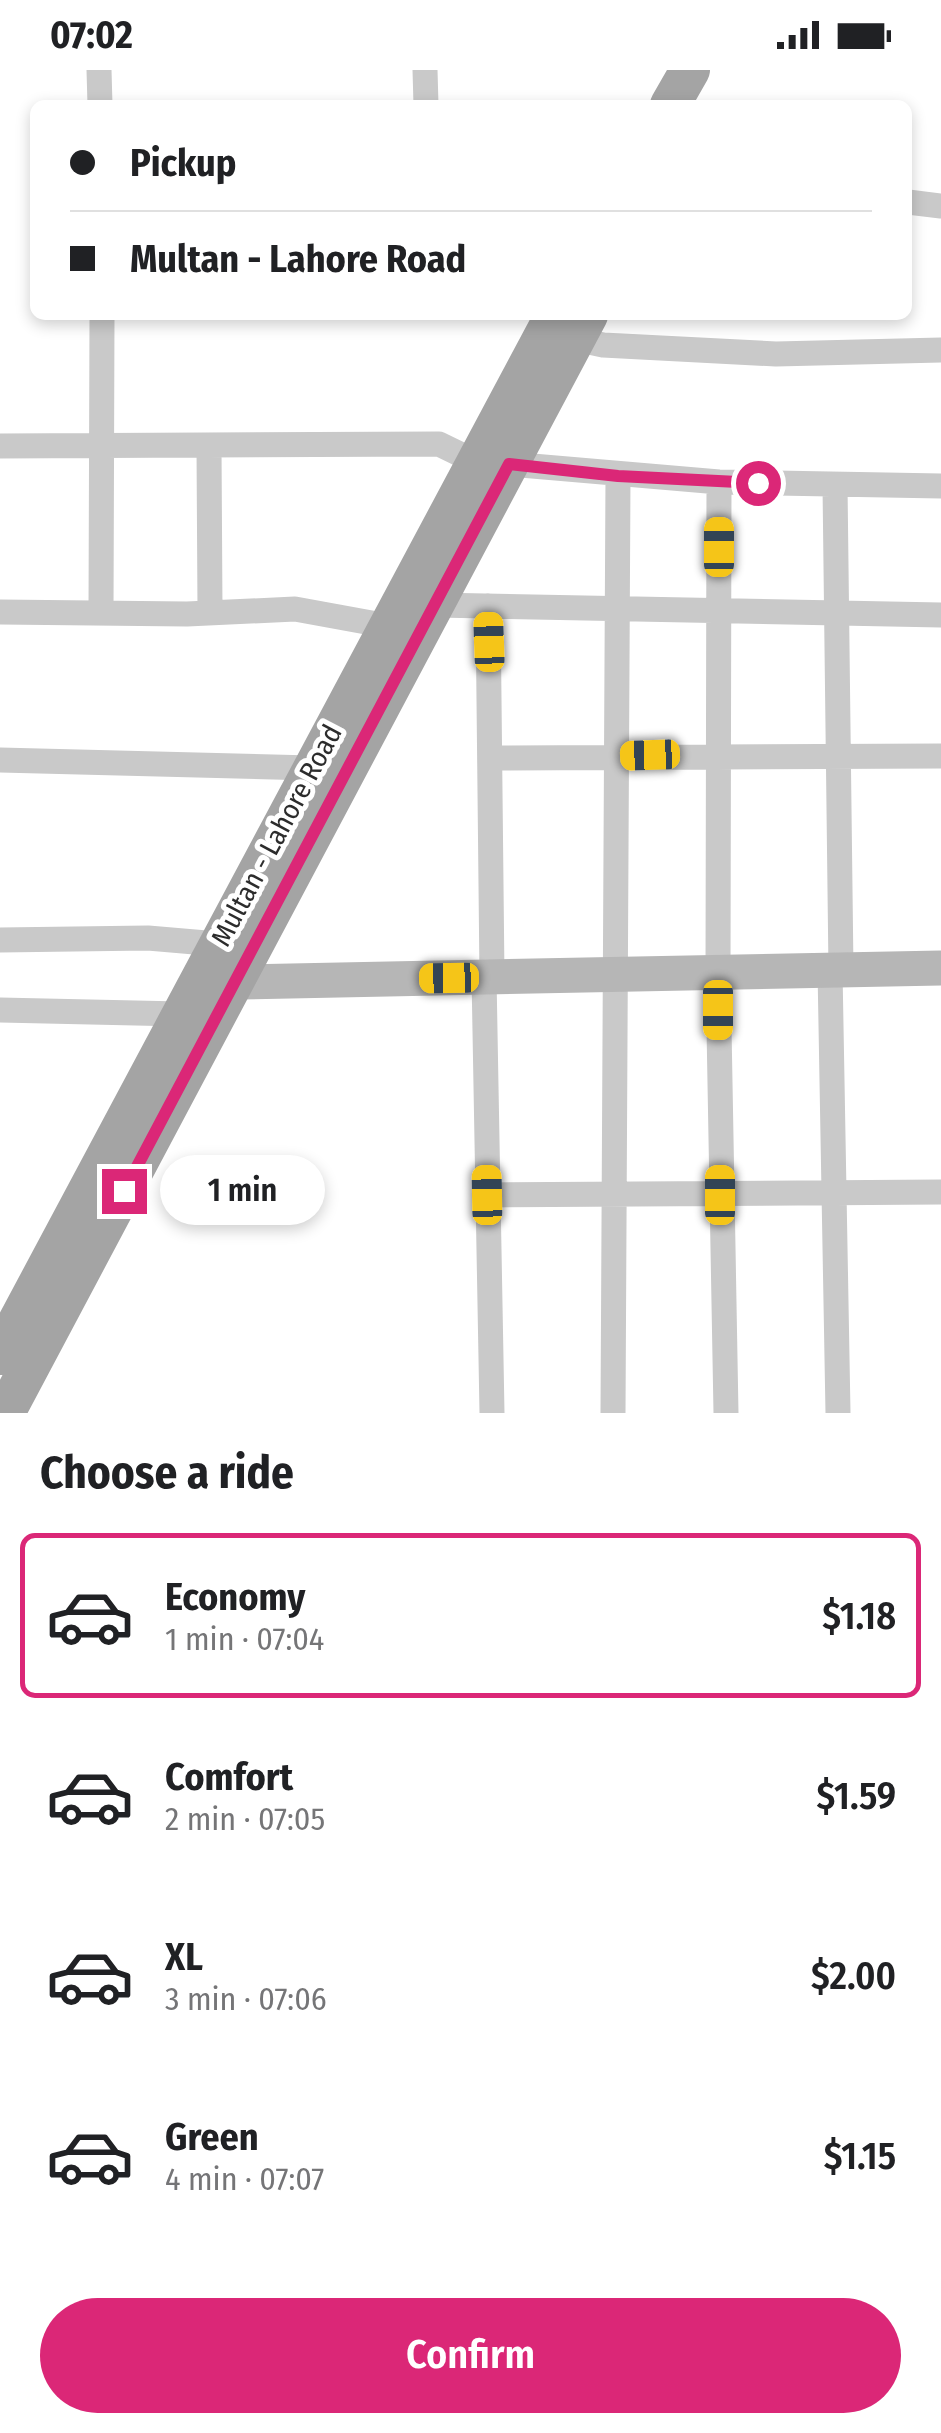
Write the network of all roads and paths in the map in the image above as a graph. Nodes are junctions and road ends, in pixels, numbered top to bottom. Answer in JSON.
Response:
{"nodes":[{"id":1,"x":99,"y":70,"type":"edge"},
{"id":2,"x":425,"y":70,"type":"edge"},
{"id":3,"x":690,"y":70,"type":"edge"},
{"id":4,"x":716,"y":70,"type":"edge"},
{"id":5,"x":100,"y":100,"type":"edge"},
{"id":6,"x":426,"y":100,"type":"edge"},
{"id":7,"x":673,"y":100,"type":"edge"},
{"id":8,"x":701,"y":100,"type":"edge"},
{"id":9,"x":912,"y":202,"type":"edge"},
{"id":10,"x":941,"y":206,"type":"edge"},
{"id":11,"x":102,"y":320,"type":"edge"},
{"id":12,"x":559,"y":322,"type":"edge"},
{"id":13,"x":941,"y":350,"type":"edge"},
{"id":14,"x":0,"y":446,"type":"edge"},
{"id":15,"x":103,"y":446,"type":"junction"},
{"id":16,"x":209,"y":446,"type":"junction"},
{"id":17,"x":493,"y":463,"type":"junction"},
{"id":18,"x":618,"y":476,"type":"junction"},
{"id":19,"x":720,"y":482,"type":"junction"},
{"id":20,"x":835,"y":484,"type":"junction"},
{"id":21,"x":941,"y":486,"type":"edge"},
{"id":22,"x":436,"y":604,"type":"junction"},
{"id":23,"x":488,"y":606,"type":"junction"},
{"id":24,"x":617,"y":610,"type":"junction"},
{"id":25,"x":0,"y":612,"type":"edge"},
{"id":26,"x":210,"y":612,"type":"junction"},
{"id":27,"x":719,"y":612,"type":"junction"},
{"id":28,"x":101,"y":613,"type":"junction"},
{"id":29,"x":836,"y":613,"type":"junction"},
{"id":30,"x":941,"y":615,"type":"edge"},
{"id":31,"x":388,"y":626,"type":"junction"},
{"id":32,"x":719,"y":753,"type":"junction"},
{"id":33,"x":838,"y":753,"type":"junction"},
{"id":34,"x":615,"y":756,"type":"junction"},
{"id":35,"x":941,"y":756,"type":"edge"},
{"id":36,"x":492,"y":758,"type":"junction"},
{"id":37,"x":0,"y":760,"type":"edge"},
{"id":38,"x":312,"y":768,"type":"junction"},
{"id":39,"x":0,"y":940,"type":"edge"},
{"id":40,"x":218,"y":944,"type":"junction"},
{"id":41,"x":941,"y":968,"type":"edge"},
{"id":42,"x":836,"y":970,"type":"junction"},
{"id":43,"x":718,"y":972,"type":"junction"},
{"id":44,"x":612,"y":975,"type":"junction"},
{"id":45,"x":488,"y":977,"type":"junction"},
{"id":46,"x":236,"y":982,"type":"junction"},
{"id":47,"x":0,"y":1010,"type":"edge"},
{"id":48,"x":180,"y":1014,"type":"junction"},
{"id":49,"x":110,"y":1182,"type":"junction"},
{"id":50,"x":941,"y":1192,"type":"edge"},
{"id":51,"x":614,"y":1194,"type":"junction"},
{"id":52,"x":487,"y":1195,"type":"junction"},
{"id":53,"x":720,"y":1195,"type":"junction"},
{"id":54,"x":834,"y":1195,"type":"junction"},
{"id":55,"x":0,"y":1355,"type":"edge"},
{"id":56,"x":5,"y":1413,"type":"edge"},
{"id":57,"x":492,"y":1413,"type":"edge"},
{"id":58,"x":613,"y":1413,"type":"edge"},
{"id":59,"x":726,"y":1413,"type":"edge"},
{"id":60,"x":838,"y":1413,"type":"edge"}],
"edges":[{"from":1,"to":5,"type":"street"},
{"from":2,"to":6,"type":"street"},
{"from":3,"to":7,"type":"main road"},
{"from":4,"to":8,"type":"main road"},
{"from":9,"to":10,"type":"street"},
{"from":11,"to":15,"type":"street"},
{"from":12,"to":13,"type":"street"},
{"from":12,"to":17,"type":"main road","name":"Multan - Lahore Road"},
{"from":14,"to":15,"type":"street"},
{"from":15,"to":16,"type":"street"},
{"from":15,"to":28,"type":"street"},
{"from":16,"to":17,"type":"street"},
{"from":16,"to":26,"type":"street"},
{"from":17,"to":18,"type":"street"},
{"from":17,"to":22,"type":"main road","name":"Multan - Lahore Road"},
{"from":17,"to":31,"type":"main road","name":"Multan - Lahore Road"},
{"from":18,"to":19,"type":"street"},
{"from":18,"to":24,"type":"street"},
{"from":19,"to":20,"type":"street"},
{"from":19,"to":27,"type":"street"},
{"from":20,"to":21,"type":"street"},
{"from":20,"to":29,"type":"street"},
{"from":22,"to":23,"type":"street"},
{"from":22,"to":46,"type":"main road","name":"Multan - Lahore Road"},
{"from":23,"to":24,"type":"street"},
{"from":23,"to":36,"type":"street"},
{"from":24,"to":27,"type":"street"},
{"from":24,"to":34,"type":"street"},
{"from":25,"to":28,"type":"street"},
{"from":26,"to":28,"type":"street"},
{"from":26,"to":31,"type":"street"},
{"from":27,"to":29,"type":"street"},
{"from":27,"to":32,"type":"street"},
{"from":29,"to":30,"type":"street"},
{"from":29,"to":33,"type":"street"},
{"from":31,"to":38,"type":"main road","name":"Multan - Lahore Road"},
{"from":32,"to":33,"type":"street"},
{"from":32,"to":34,"type":"street"},
{"from":32,"to":43,"type":"street"},
{"from":33,"to":35,"type":"street"},
{"from":33,"to":42,"type":"street"},
{"from":34,"to":36,"type":"street"},
{"from":34,"to":44,"type":"street"},
{"from":36,"to":45,"type":"street"},
{"from":37,"to":38,"type":"street"},
{"from":38,"to":40,"type":"main road","name":"Multan - Lahore Road"},
{"from":39,"to":40,"type":"street"},
{"from":40,"to":48,"type":"main road","name":"Multan - Lahore Road"},
{"from":41,"to":42,"type":"street"},
{"from":42,"to":43,"type":"street"},
{"from":42,"to":54,"type":"street"},
{"from":43,"to":44,"type":"street"},
{"from":43,"to":53,"type":"street"},
{"from":44,"to":45,"type":"street"},
{"from":44,"to":51,"type":"street"},
{"from":45,"to":46,"type":"street"},
{"from":45,"to":52,"type":"street"},
{"from":46,"to":49,"type":"main road","name":"Multan - Lahore Road"},
{"from":47,"to":48,"type":"street"},
{"from":48,"to":49,"type":"main road","name":"Multan - Lahore Road"},
{"from":49,"to":55,"type":"main road","name":"Multan - Lahore Road"},
{"from":49,"to":56,"type":"main road","name":"Multan - Lahore Road"},
{"from":50,"to":54,"type":"street"},
{"from":51,"to":52,"type":"street"},
{"from":51,"to":53,"type":"street"},
{"from":51,"to":58,"type":"street"},
{"from":52,"to":57,"type":"street"},
{"from":53,"to":54,"type":"street"},
{"from":53,"to":59,"type":"street"},
{"from":54,"to":60,"type":"street"}]}
